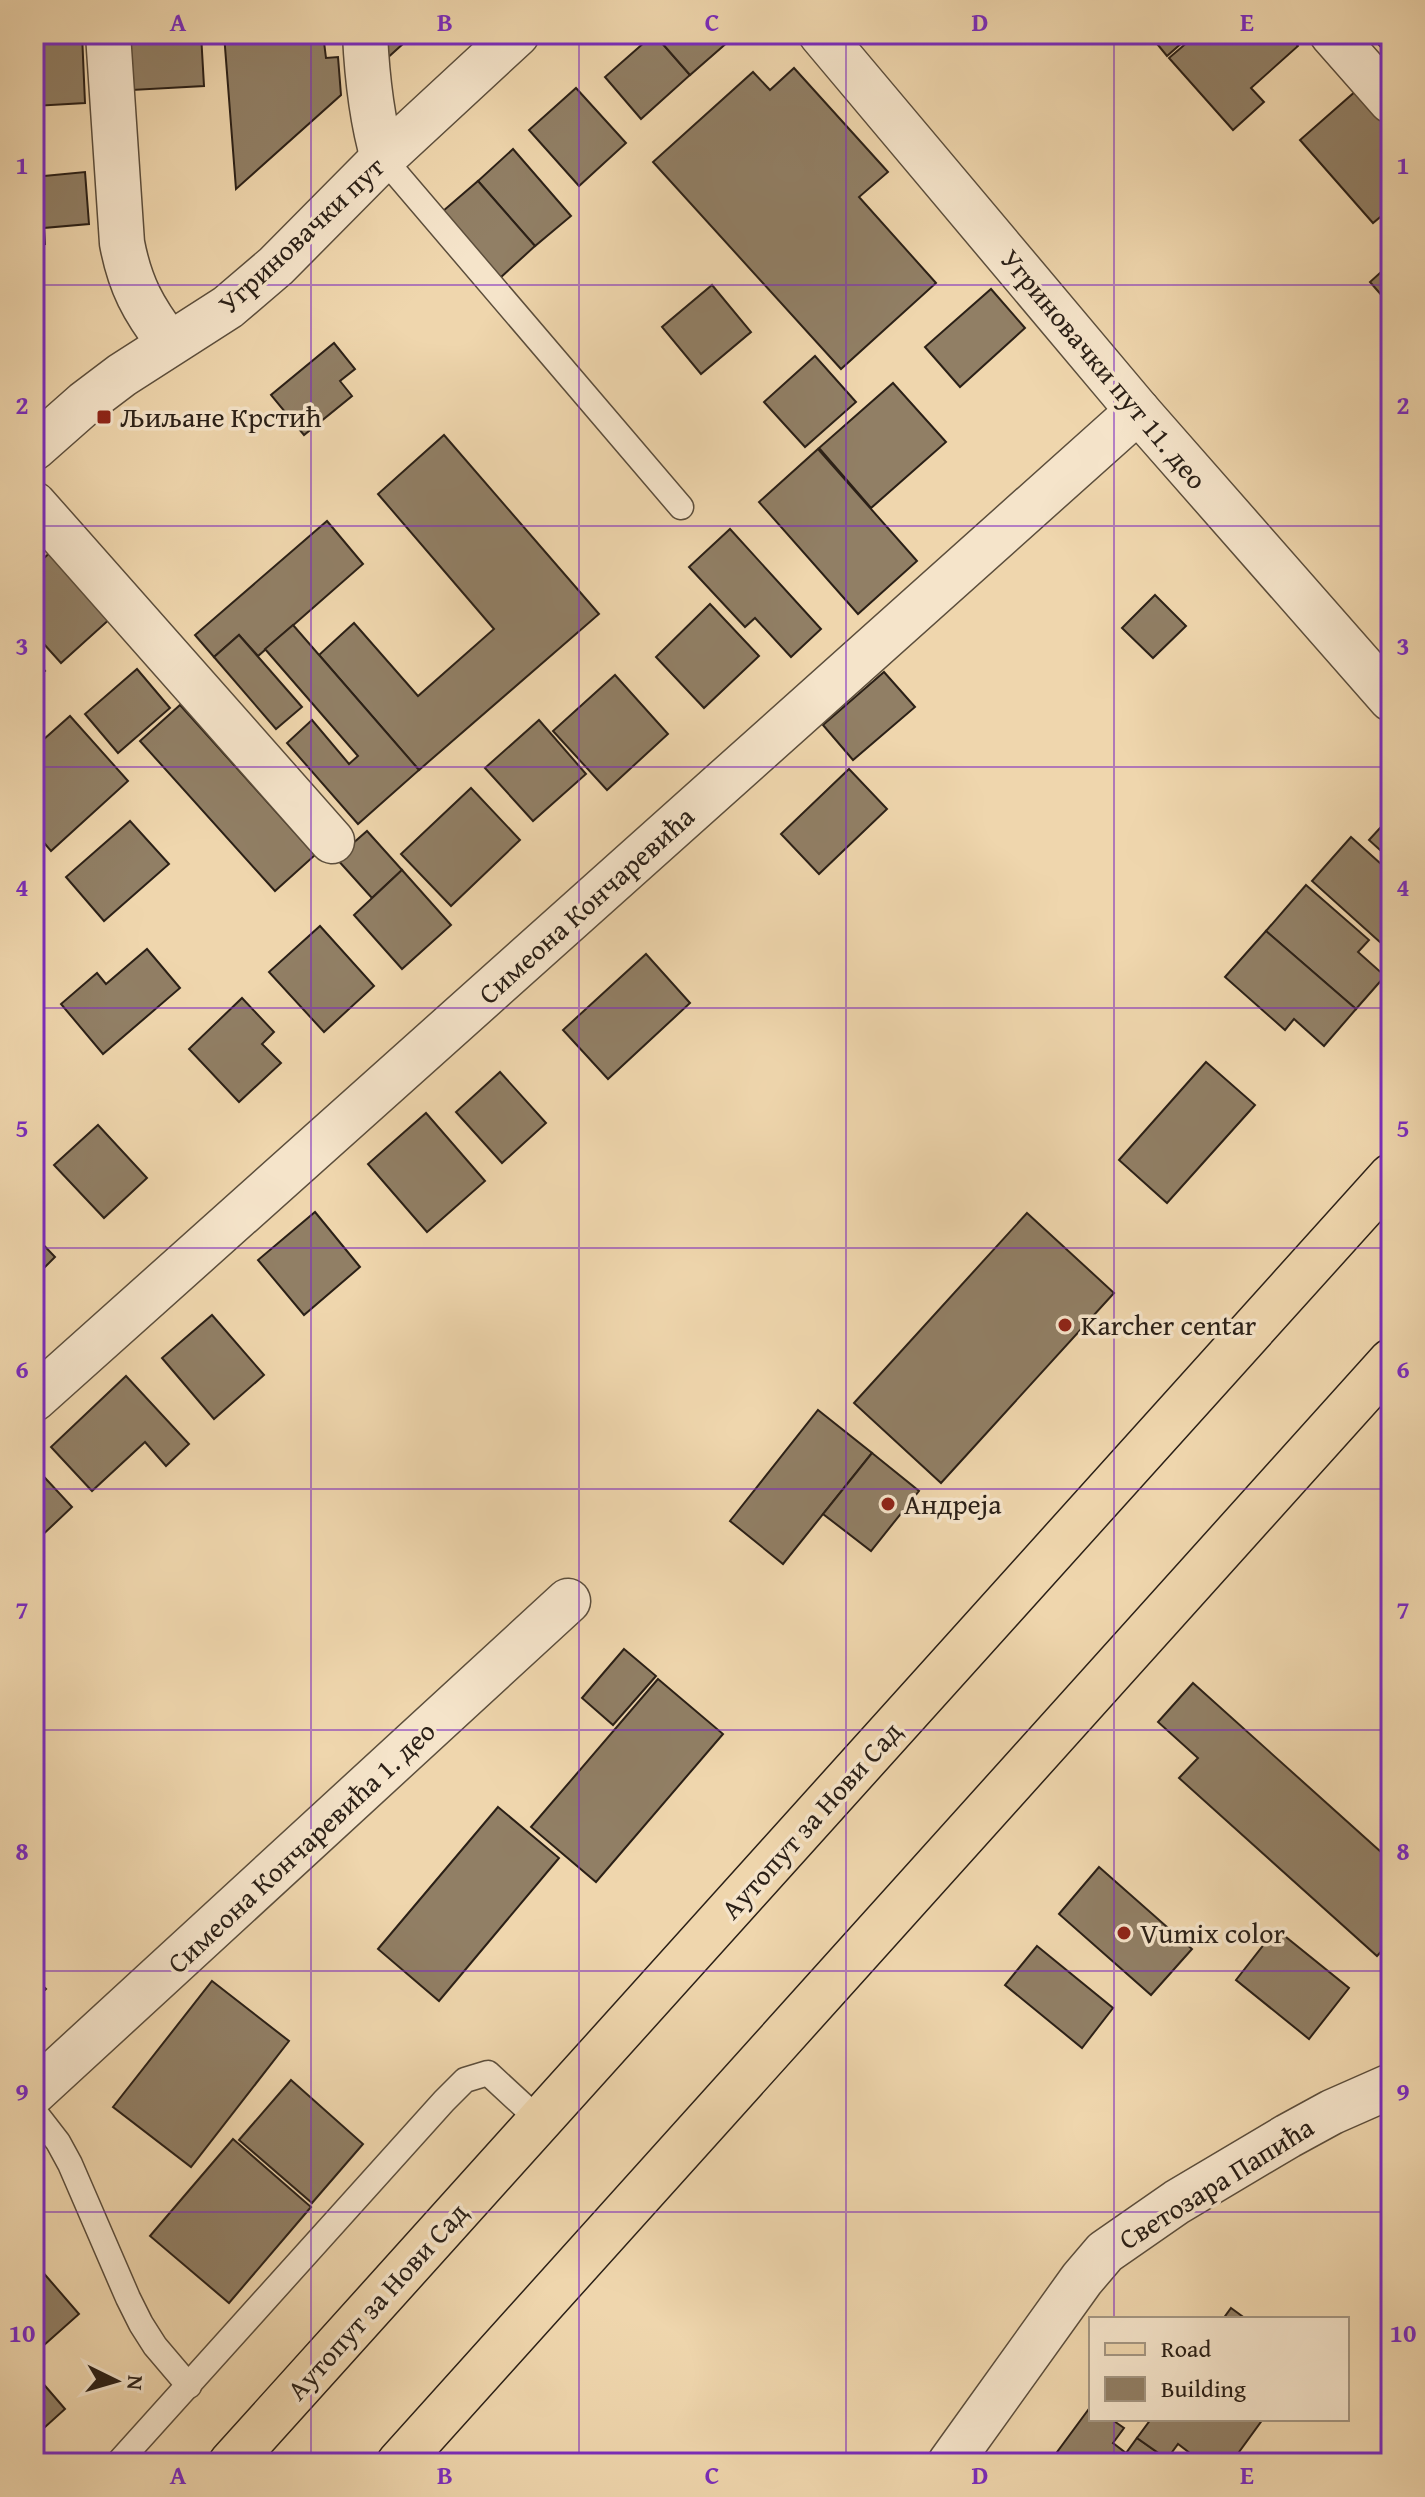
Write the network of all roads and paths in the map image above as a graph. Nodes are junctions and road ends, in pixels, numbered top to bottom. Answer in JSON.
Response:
{"nodes":[{"id":1,"x":108,"y":34,"type":"edge"},
{"id":2,"x":365,"y":34,"type":"edge"},
{"id":3,"x":517,"y":34,"type":"edge"},
{"id":4,"x":821,"y":34,"type":"edge"},
{"id":5,"x":1332,"y":34,"type":"edge"},
{"id":6,"x":1391,"y":101,"type":"edge"},
{"id":7,"x":383,"y":158,"type":"junction"},
{"id":8,"x":169,"y":343,"type":"junction"},
{"id":9,"x":1138,"y":411,"type":"junction"},
{"id":10,"x":34,"y":448,"type":"edge"},
{"id":11,"x":34,"y":504,"type":"edge"},
{"id":12,"x":681,"y":507,"type":"dead end"},
{"id":13,"x":1391,"y":699,"type":"edge"},
{"id":14,"x":332,"y":841,"type":"dead end"},
{"id":15,"x":1391,"y":1176,"type":"edge"},
{"id":16,"x":1391,"y":1361,"type":"edge"},
{"id":17,"x":34,"y":1399,"type":"edge"},
{"id":18,"x":568,"y":1601,"type":"dead end"},
{"id":19,"x":1391,"y":2086,"type":"edge"},
{"id":20,"x":34,"y":2092,"type":"edge"},
{"id":21,"x":34,"y":2111,"type":"edge"},
{"id":22,"x":540,"y":2121,"type":"junction"},
{"id":23,"x":189,"y":2386,"type":"junction"},
{"id":24,"x":118,"y":2463,"type":"edge"},
{"id":25,"x":231,"y":2463,"type":"edge"},
{"id":26,"x":399,"y":2463,"type":"edge"},
{"id":27,"x":950,"y":2463,"type":"edge"}],
"edges":[{"from":1,"to":8,"type":"street"},
{"from":2,"to":7,"type":"street"},
{"from":3,"to":7,"type":"street","name":"Угриновачки пут"},
{"from":4,"to":9,"type":"street","name":"Угриновачки пут 11. део"},
{"from":5,"to":6,"type":"street"},
{"from":7,"to":8,"type":"street","name":"Угриновачки пут"},
{"from":7,"to":12,"type":"lane"},
{"from":8,"to":10,"type":"street","name":"Угриновачки пут"},
{"from":9,"to":13,"type":"street","name":"Угриновачки пут 11. део"},
{"from":9,"to":17,"type":"street","name":"Симеона Кончаревића"},
{"from":11,"to":14,"type":"street"},
{"from":15,"to":22,"type":"main road","name":"Аутопут за Нови Сад"},
{"from":16,"to":26,"type":"main road"},
{"from":18,"to":20,"type":"street","name":"Симеона Кончаревића 1. део"},
{"from":19,"to":27,"type":"street","name":"Светозара Папића"},
{"from":21,"to":23,"type":"lane"},
{"from":22,"to":23,"type":"lane"},
{"from":22,"to":25,"type":"main road","name":"Аутопут за Нови Сад"},
{"from":23,"to":24,"type":"lane"}]}
